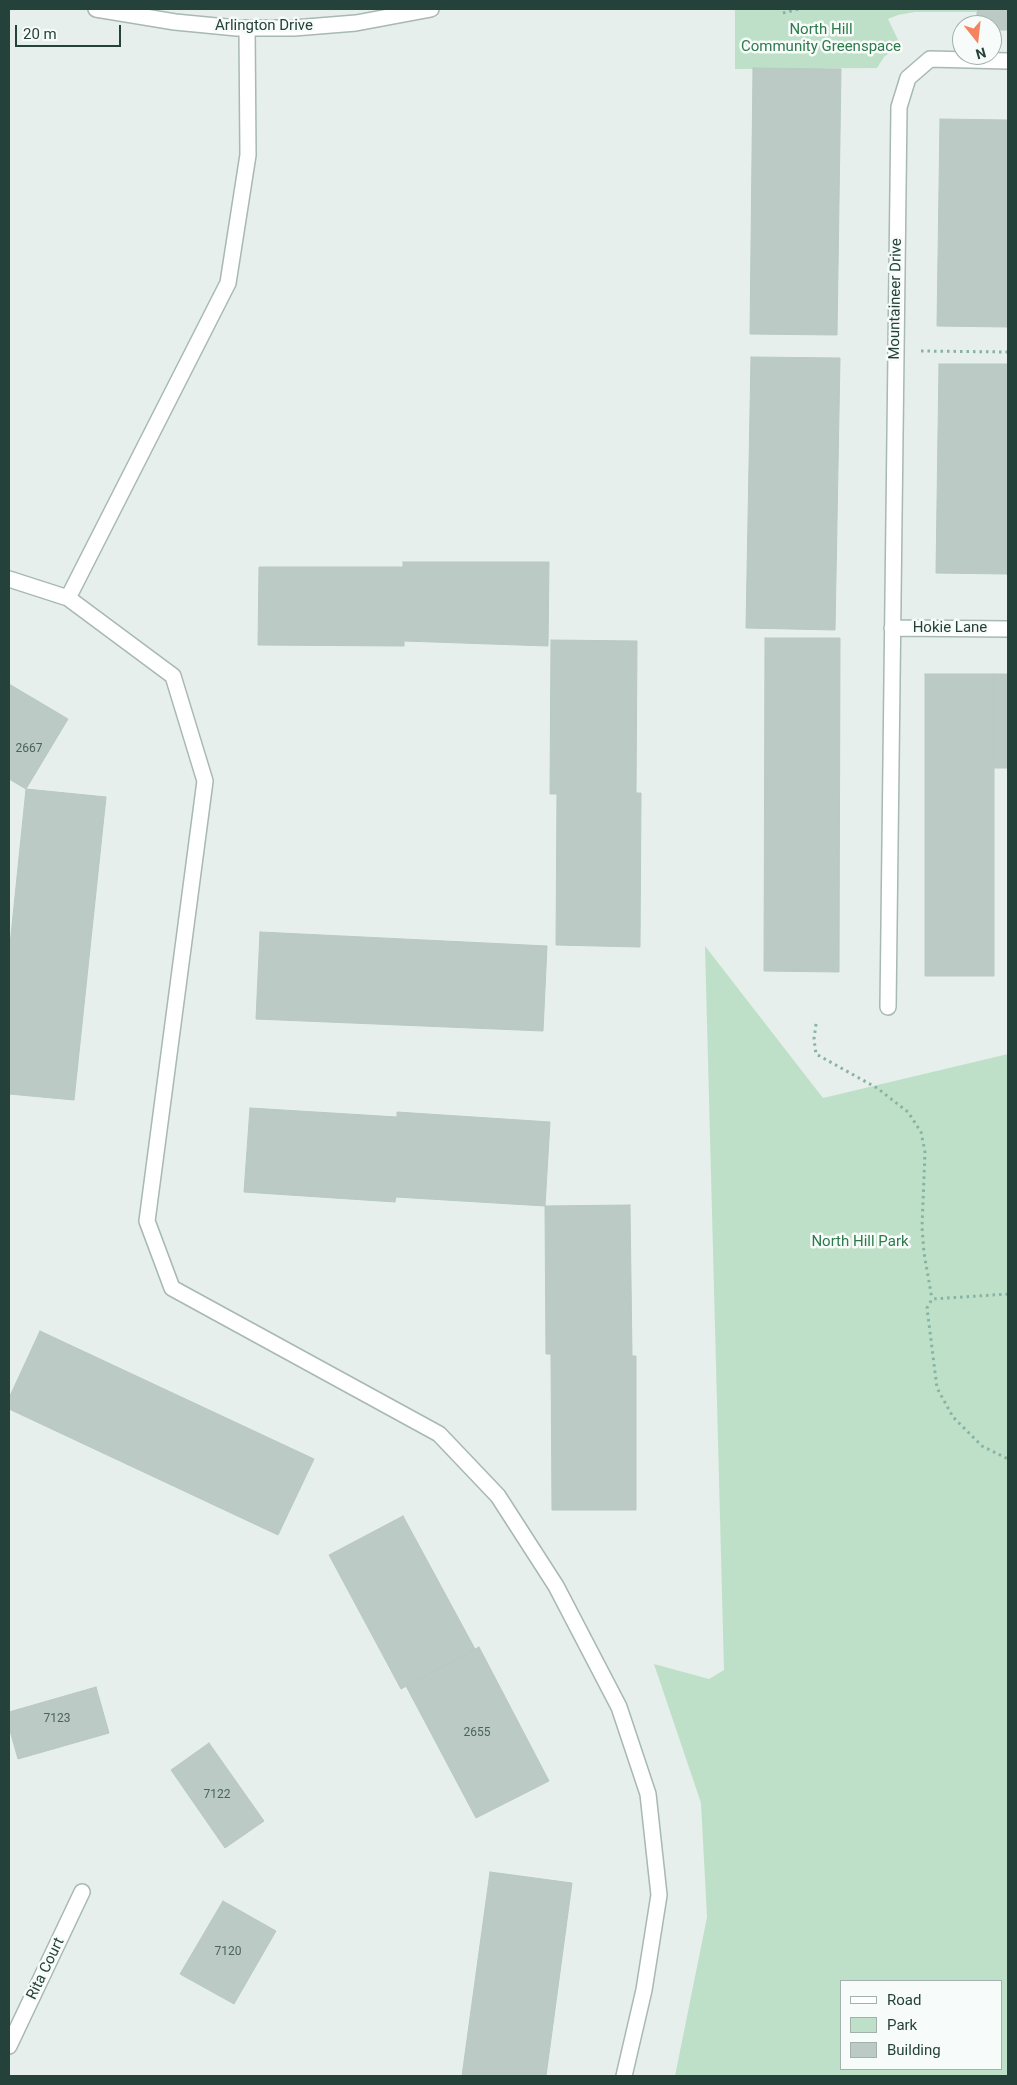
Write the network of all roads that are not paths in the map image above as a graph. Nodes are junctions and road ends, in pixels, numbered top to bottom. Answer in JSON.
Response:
{"nodes":[{"id":1,"x":96,"y":9,"type":"edge"},
{"id":2,"x":432,"y":9,"type":"edge"},
{"id":3,"x":247,"y":28,"type":"junction"},
{"id":4,"x":1008,"y":61,"type":"edge"},
{"id":5,"x":9,"y":579,"type":"edge"},
{"id":6,"x":68,"y":598,"type":"junction"},
{"id":7,"x":892,"y":628,"type":"junction"},
{"id":8,"x":1008,"y":629,"type":"edge"},
{"id":9,"x":888,"y":1007,"type":"dead end"},
{"id":10,"x":82,"y":1892,"type":"dead end"},
{"id":11,"x":9,"y":2046,"type":"edge"},
{"id":12,"x":624,"y":2076,"type":"edge"}],
"edges":[{"from":1,"to":3,"type":"street","name":"Arlington Drive"},
{"from":2,"to":3,"type":"street","name":"Arlington Drive"},
{"from":3,"to":6,"type":"street"},
{"from":4,"to":7,"type":"street","name":"Mountaineer Drive"},
{"from":5,"to":6,"type":"street"},
{"from":6,"to":12,"type":"street"},
{"from":7,"to":8,"type":"street","name":"Hokie Lane"},
{"from":7,"to":9,"type":"street","name":"Mountaineer Drive"},
{"from":10,"to":11,"type":"street","name":"Rita Court"}]}
